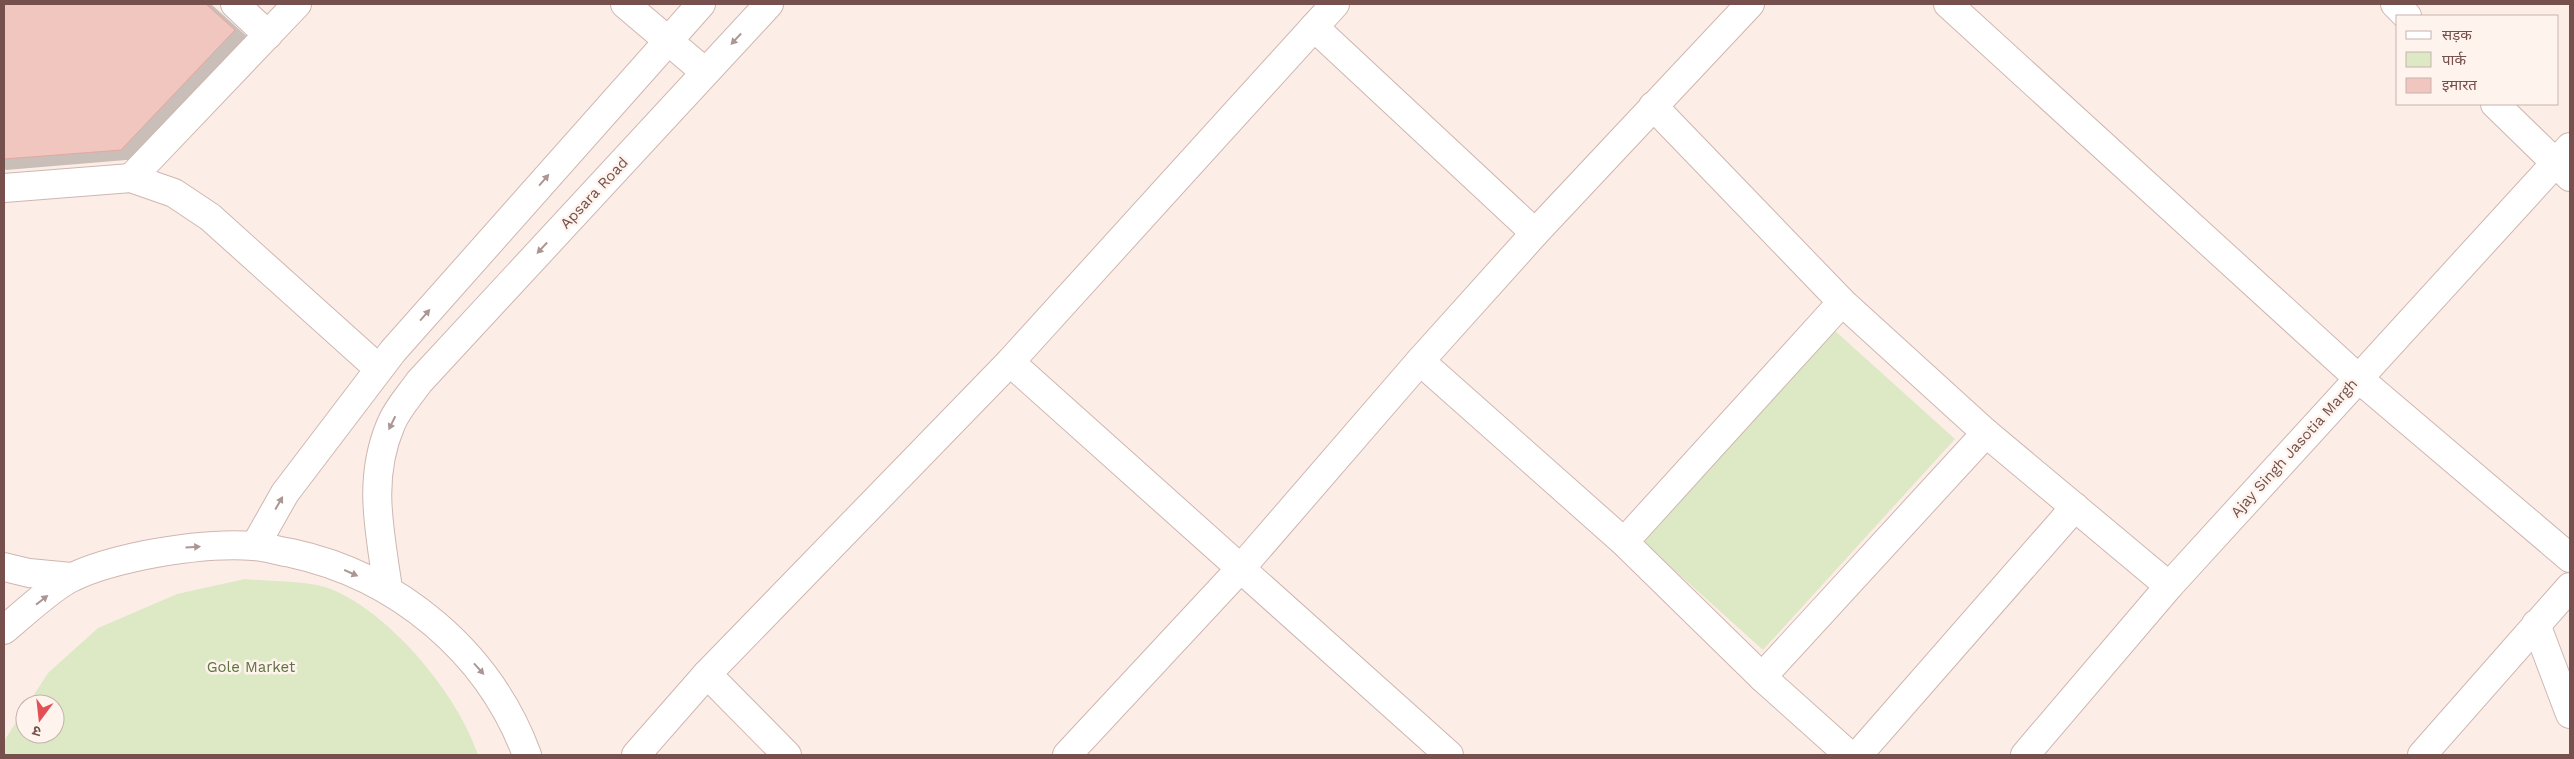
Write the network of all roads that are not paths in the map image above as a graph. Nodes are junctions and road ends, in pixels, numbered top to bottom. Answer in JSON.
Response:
{"nodes":[{"id":1,"x":235,"y":4,"type":"edge"},
{"id":2,"x":297,"y":4,"type":"edge"},
{"id":3,"x":625,"y":4,"type":"edge"},
{"id":4,"x":701,"y":4,"type":"edge"},
{"id":5,"x":769,"y":4,"type":"edge"},
{"id":6,"x":1335,"y":4,"type":"edge"},
{"id":7,"x":1750,"y":4,"type":"edge"},
{"id":8,"x":1948,"y":4,"type":"edge"},
{"id":9,"x":2395,"y":4,"type":"edge"},
{"id":10,"x":2406,"y":15,"type":"edge"},
{"id":11,"x":1314,"y":27,"type":"junction"},
{"id":12,"x":268,"y":35,"type":"junction"},
{"id":13,"x":668,"y":40,"type":"junction"},
{"id":14,"x":706,"y":72,"type":"junction"},
{"id":15,"x":2496,"y":105,"type":"edge"},
{"id":16,"x":1653,"y":106,"type":"junction"},
{"id":17,"x":2565,"y":163,"type":"edge"},
{"id":18,"x":131,"y":178,"type":"junction"},
{"id":19,"x":4,"y":188,"type":"edge"},
{"id":20,"x":1535,"y":233,"type":"junction"},
{"id":21,"x":1842,"y":302,"type":"junction"},
{"id":22,"x":386,"y":360,"type":"junction"},
{"id":23,"x":1420,"y":361,"type":"junction"},
{"id":24,"x":1010,"y":362,"type":"junction"},
{"id":25,"x":2358,"y":378,"type":"junction"},
{"id":26,"x":1986,"y":433,"type":"junction"},
{"id":27,"x":2074,"y":507,"type":"junction"},
{"id":28,"x":1624,"y":542,"type":"junction"},
{"id":29,"x":254,"y":546,"type":"junction"},
{"id":30,"x":2570,"y":558,"type":"edge"},
{"id":31,"x":4,"y":567,"type":"edge"},
{"id":32,"x":1240,"y":568,"type":"junction"},
{"id":33,"x":72,"y":577,"type":"junction"},
{"id":34,"x":2169,"y":586,"type":"junction"},
{"id":35,"x":2570,"y":587,"type":"edge"},
{"id":36,"x":388,"y":589,"type":"junction"},
{"id":37,"x":2536,"y":624,"type":"junction"},
{"id":38,"x":4,"y":630,"type":"edge"},
{"id":39,"x":707,"y":674,"type":"junction"},
{"id":40,"x":1762,"y":677,"type":"junction"},
{"id":41,"x":2570,"y":714,"type":"edge"},
{"id":42,"x":527,"y":755,"type":"edge"},
{"id":43,"x":636,"y":755,"type":"edge"},
{"id":44,"x":787,"y":755,"type":"edge"},
{"id":45,"x":1067,"y":755,"type":"edge"},
{"id":46,"x":1448,"y":755,"type":"edge"},
{"id":47,"x":1849,"y":755,"type":"edge"},
{"id":48,"x":1858,"y":755,"type":"edge"},
{"id":49,"x":2025,"y":755,"type":"edge"},
{"id":50,"x":2422,"y":755,"type":"edge"}],
"edges":[{"from":1,"to":12,"type":"street"},
{"from":2,"to":12,"type":"street"},
{"from":3,"to":13,"type":"street"},
{"from":4,"to":13,"type":"street"},
{"from":5,"to":14,"type":"street","name":"Apsara Road","one_way":true},
{"from":6,"to":11,"type":"street"},
{"from":7,"to":16,"type":"street"},
{"from":8,"to":25,"type":"street"},
{"from":9,"to":10,"type":"street"},
{"from":11,"to":20,"type":"street"},
{"from":11,"to":24,"type":"street"},
{"from":12,"to":18,"type":"street"},
{"from":13,"to":14,"type":"street"},
{"from":22,"to":13,"type":"street","one_way":true},
{"from":14,"to":36,"type":"street","name":"Apsara Road","one_way":true},
{"from":15,"to":17,"type":"street"},
{"from":16,"to":20,"type":"street"},
{"from":16,"to":21,"type":"street"},
{"from":17,"to":25,"type":"street","name":"Ajay Singh Jasotia Margh"},
{"from":18,"to":19,"type":"street"},
{"from":18,"to":22,"type":"street"},
{"from":20,"to":23,"type":"street"},
{"from":21,"to":26,"type":"street"},
{"from":21,"to":28,"type":"street"},
{"from":29,"to":22,"type":"street","one_way":true},
{"from":23,"to":28,"type":"street"},
{"from":23,"to":32,"type":"street"},
{"from":24,"to":32,"type":"street"},
{"from":24,"to":39,"type":"street"},
{"from":25,"to":30,"type":"street"},
{"from":25,"to":34,"type":"street","name":"Ajay Singh Jasotia Margh"},
{"from":26,"to":27,"type":"street"},
{"from":26,"to":40,"type":"street"},
{"from":27,"to":34,"type":"street"},
{"from":27,"to":48,"type":"street"},
{"from":28,"to":40,"type":"street"},
{"from":33,"to":29,"type":"street","one_way":true},
{"from":29,"to":36,"type":"street","one_way":true},
{"from":31,"to":33,"type":"street"},
{"from":32,"to":45,"type":"street"},
{"from":32,"to":46,"type":"street"},
{"from":38,"to":33,"type":"street","one_way":true},
{"from":34,"to":49,"type":"street","name":"Ajay Singh Jasotia Margh"},
{"from":35,"to":37,"type":"street"},
{"from":36,"to":42,"type":"street","one_way":true},
{"from":37,"to":41,"type":"street"},
{"from":37,"to":50,"type":"street"},
{"from":39,"to":43,"type":"street"},
{"from":39,"to":44,"type":"street"},
{"from":40,"to":47,"type":"street"}]}
